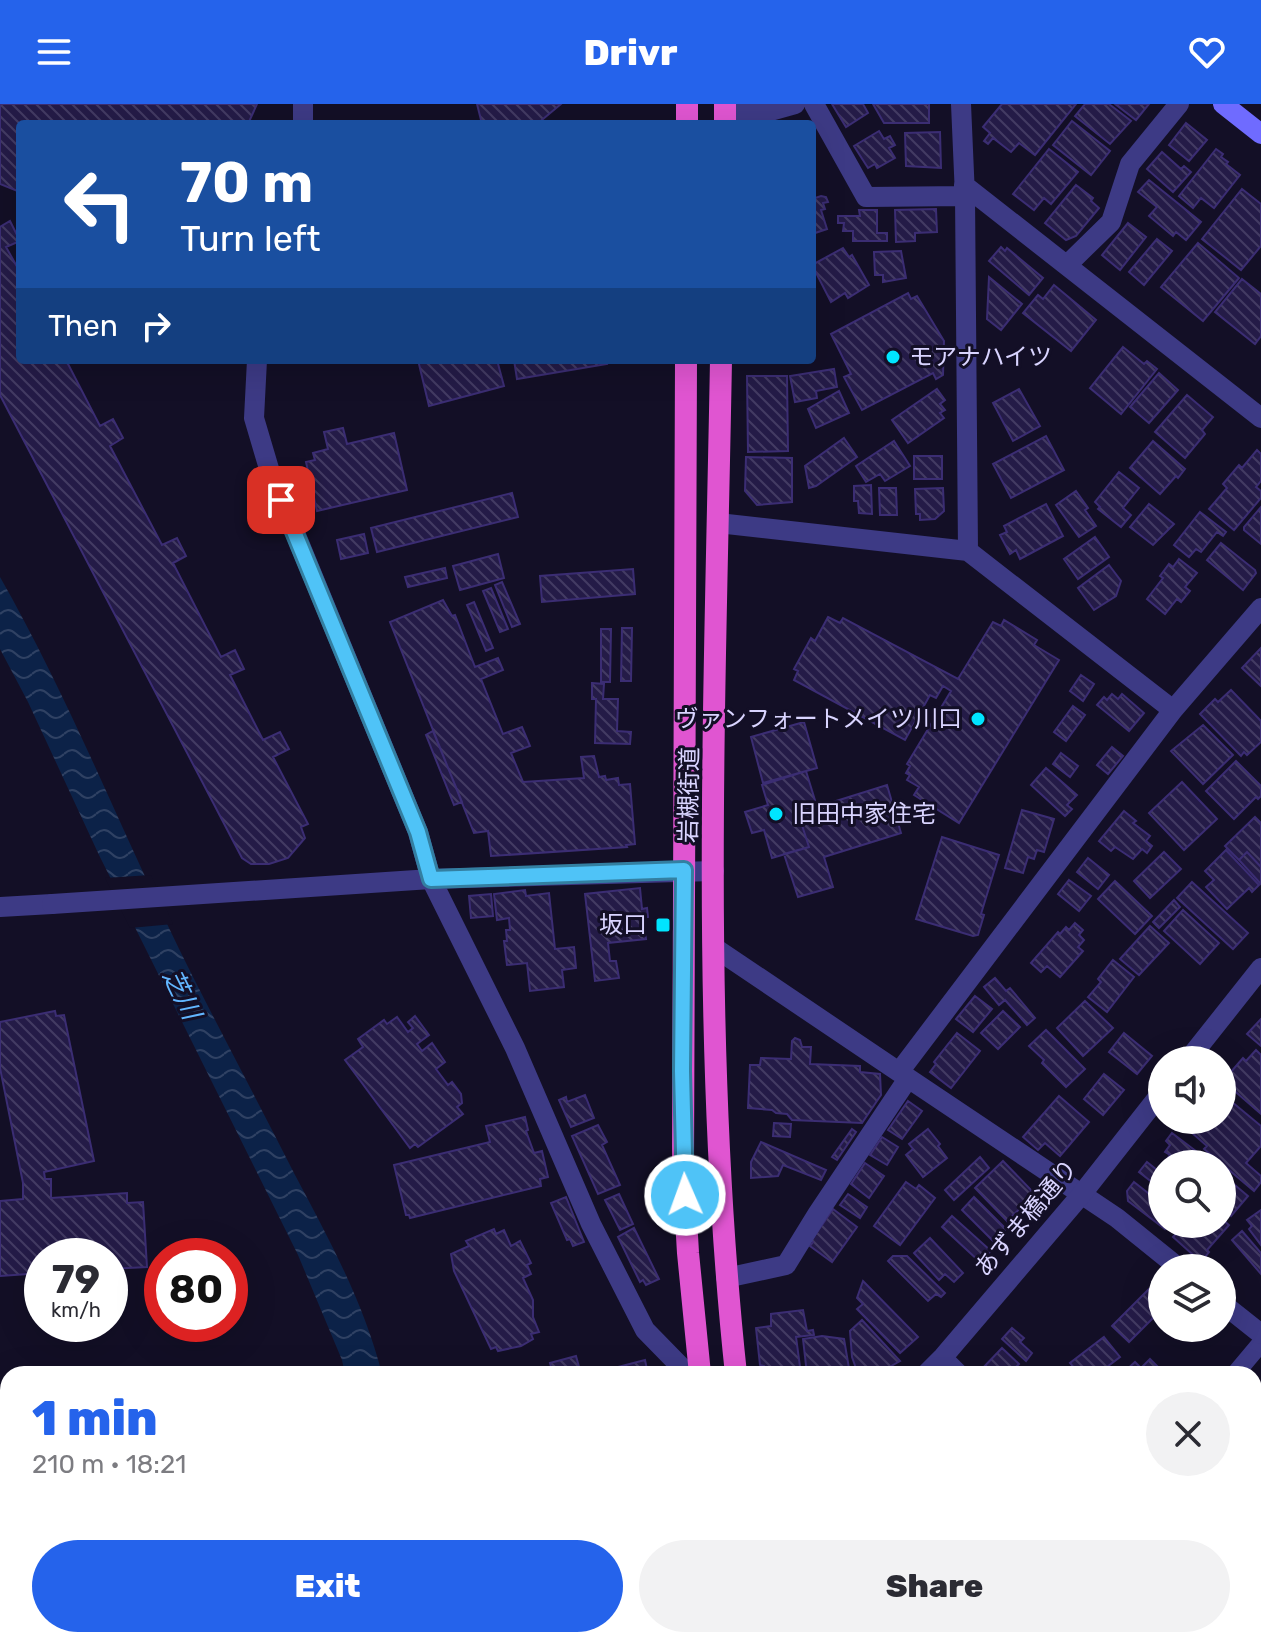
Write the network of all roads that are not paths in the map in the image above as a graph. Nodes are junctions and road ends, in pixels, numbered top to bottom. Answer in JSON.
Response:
{"nodes":[{"id":1,"x":795,"y":104,"type":"edge"},
{"id":2,"x":814,"y":104,"type":"edge"},
{"id":3,"x":961,"y":104,"type":"edge"},
{"id":4,"x":1179,"y":104,"type":"edge"},
{"id":5,"x":1223,"y":104,"type":"edge"},
{"id":6,"x":725,"y":114,"type":"edge"},
{"id":7,"x":1261,"y":134,"type":"edge"},
{"id":8,"x":965,"y":190,"type":"junction"},
{"id":9,"x":1067,"y":265,"type":"junction"},
{"id":10,"x":257,"y":364,"type":"edge"},
{"id":11,"x":686,"y":364,"type":"edge"},
{"id":12,"x":721,"y":364,"type":"edge"},
{"id":13,"x":1261,"y":418,"type":"edge"},
{"id":14,"x":718,"y":523,"type":"junction"},
{"id":15,"x":968,"y":551,"type":"junction"},
{"id":16,"x":1261,"y":608,"type":"edge"},
{"id":17,"x":1173,"y":710,"type":"junction"},
{"id":18,"x":684,"y":870,"type":"junction"},
{"id":19,"x":714,"y":871,"type":"junction"},
{"id":20,"x":431,"y":879,"type":"junction"},
{"id":21,"x":0,"y":907,"type":"edge"},
{"id":22,"x":715,"y":948,"type":"junction"},
{"id":23,"x":1261,"y":968,"type":"edge"},
{"id":24,"x":1199,"y":1046,"type":"edge"},
{"id":25,"x":903,"y":1076,"type":"junction"},
{"id":26,"x":1148,"y":1110,"type":"edge"},
{"id":27,"x":1081,"y":1195,"type":"junction"},
{"id":28,"x":1162,"y":1254,"type":"edge"},
{"id":29,"x":726,"y":1278,"type":"junction"},
{"id":30,"x":1236,"y":1314,"type":"edge"},
{"id":31,"x":1259,"y":1332,"type":"edge"},
{"id":32,"x":943,"y":1357,"type":"junction"},
{"id":33,"x":680,"y":1366,"type":"edge"},
{"id":34,"x":699,"y":1366,"type":"edge"},
{"id":35,"x":735,"y":1366,"type":"edge"},
{"id":36,"x":934,"y":1366,"type":"edge"},
{"id":37,"x":952,"y":1366,"type":"edge"},
{"id":38,"x":1240,"y":1366,"type":"edge"}],
"edges":[{"from":1,"to":6,"type":"street"},
{"from":2,"to":8,"type":"street"},
{"from":3,"to":8,"type":"street"},
{"from":4,"to":9,"type":"street"},
{"from":5,"to":7,"type":"main road"},
{"from":8,"to":9,"type":"street"},
{"from":8,"to":15,"type":"street"},
{"from":9,"to":13,"type":"street"},
{"from":10,"to":20,"type":"street"},
{"from":11,"to":18,"type":"highway","name":"岩槻街道"},
{"from":12,"to":14,"type":"highway","name":"岩槻街道"},
{"from":14,"to":15,"type":"street"},
{"from":14,"to":19,"type":"highway","name":"岩槻街道"},
{"from":15,"to":17,"type":"street"},
{"from":16,"to":17,"type":"street"},
{"from":17,"to":25,"type":"street"},
{"from":18,"to":19,"type":"street"},
{"from":18,"to":20,"type":"street"},
{"from":18,"to":34,"type":"highway","name":"岩槻街道"},
{"from":19,"to":22,"type":"highway","name":"岩槻街道"},
{"from":20,"to":21,"type":"street"},
{"from":20,"to":33,"type":"street"},
{"from":22,"to":25,"type":"street"},
{"from":22,"to":29,"type":"highway","name":"岩槻街道"},
{"from":23,"to":24,"type":"street"},
{"from":25,"to":27,"type":"street"},
{"from":25,"to":29,"type":"street"},
{"from":26,"to":27,"type":"street","name":"あずま橋通り"},
{"from":27,"to":28,"type":"street"},
{"from":27,"to":32,"type":"street","name":"あずま橋通り"},
{"from":29,"to":35,"type":"highway","name":"岩槻街道"},
{"from":30,"to":31,"type":"street"},
{"from":31,"to":38,"type":"lane"},
{"from":32,"to":36,"type":"street","name":"あずま橋通り"},
{"from":32,"to":37,"type":"lane"}]}
